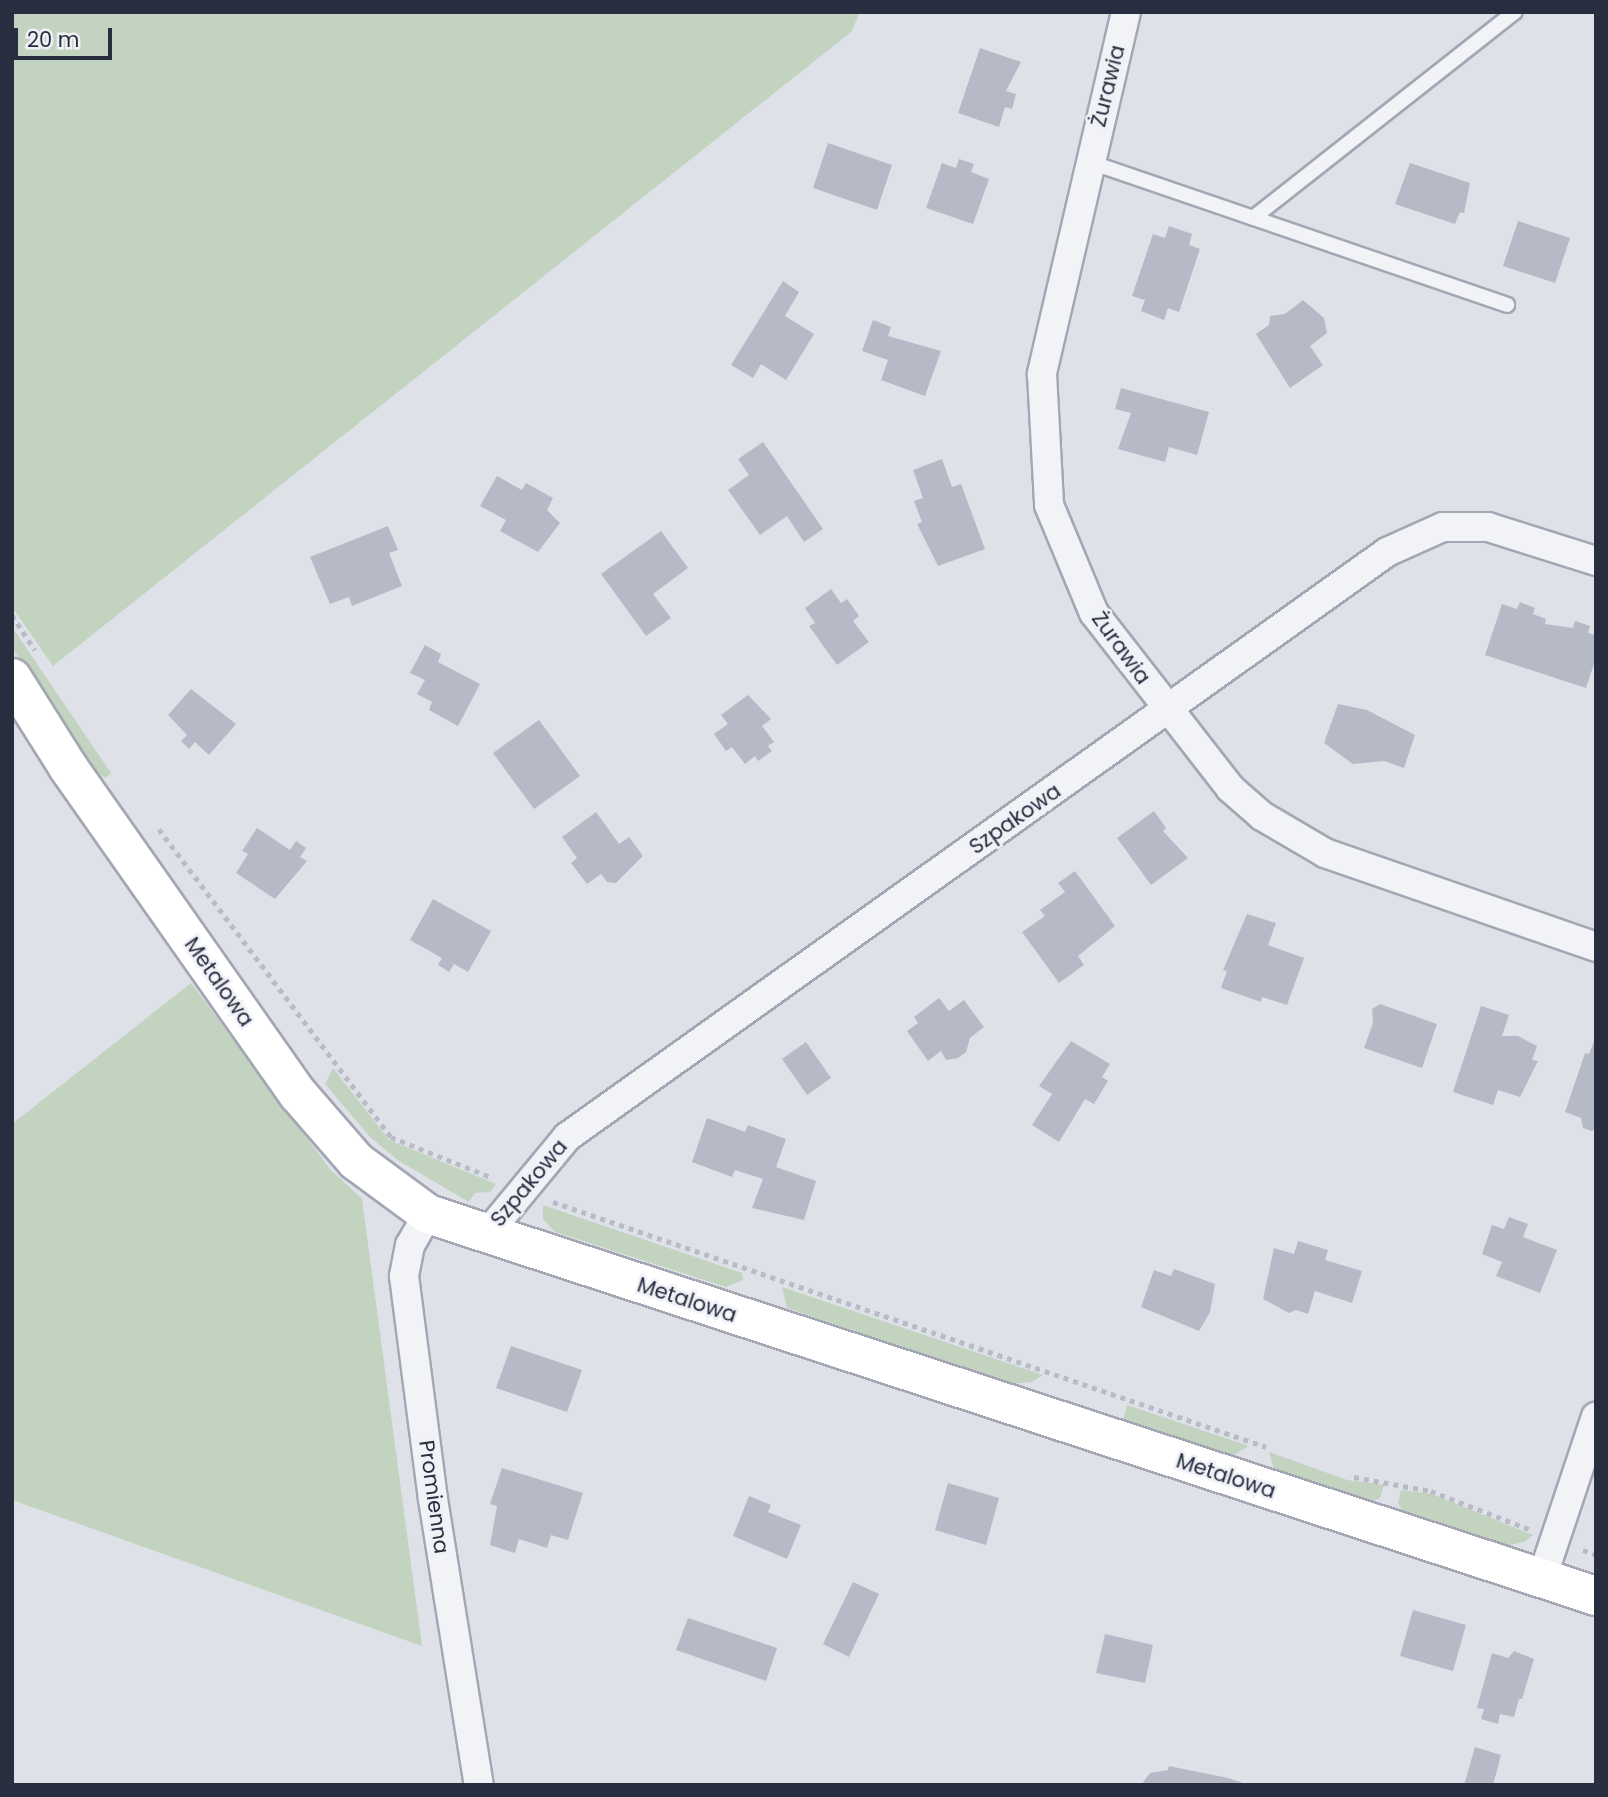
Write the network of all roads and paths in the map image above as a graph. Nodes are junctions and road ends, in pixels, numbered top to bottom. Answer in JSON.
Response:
{"nodes":[{"id":1,"x":1126,"y":12,"type":"edge"},
{"id":2,"x":1515,"y":12,"type":"edge"},
{"id":3,"x":1090,"y":162,"type":"junction"},
{"id":4,"x":1253,"y":218,"type":"junction"},
{"id":5,"x":1507,"y":305,"type":"dead end"},
{"id":6,"x":1596,"y":561,"type":"edge"},
{"id":7,"x":12,"y":615,"type":"edge"},
{"id":8,"x":27,"y":668,"type":"edge"},
{"id":9,"x":1168,"y":711,"type":"junction"},
{"id":10,"x":155,"y":824,"type":"dead end"},
{"id":11,"x":1596,"y":947,"type":"edge"},
{"id":12,"x":507,"y":1183,"type":"dead end"},
{"id":13,"x":546,"y":1199,"type":"dead end"},
{"id":14,"x":428,"y":1214,"type":"junction"},
{"id":15,"x":486,"y":1235,"type":"junction"},
{"id":16,"x":1596,"y":1417,"type":"edge"},
{"id":17,"x":1270,"y":1449,"type":"dead end"},
{"id":18,"x":1349,"y":1476,"type":"dead end"},
{"id":19,"x":1537,"y":1532,"type":"dead end"},
{"id":20,"x":1542,"y":1578,"type":"junction"},
{"id":21,"x":1596,"y":1596,"type":"edge"},
{"id":22,"x":479,"y":1785,"type":"edge"}],
"edges":[{"from":1,"to":3,"type":"street","name":"Żurawia"},
{"from":2,"to":4,"type":"lane"},
{"from":3,"to":4,"type":"lane"},
{"from":3,"to":9,"type":"street","name":"Żurawia"},
{"from":4,"to":5,"type":"lane"},
{"from":6,"to":9,"type":"street","name":"Szpakowa"},
{"from":7,"to":8,"type":"path"},
{"from":8,"to":14,"type":"street","name":"Metalowa"},
{"from":9,"to":11,"type":"street","name":"Żurawia"},
{"from":9,"to":15,"type":"street","name":"Szpakowa"},
{"from":10,"to":12,"type":"path"},
{"from":13,"to":17,"type":"path"},
{"from":14,"to":15,"type":"street","name":"Metalowa"},
{"from":14,"to":22,"type":"street","name":"Promienna"},
{"from":15,"to":20,"type":"street","name":"Metalowa"},
{"from":16,"to":20,"type":"street"},
{"from":18,"to":19,"type":"path"},
{"from":20,"to":21,"type":"street","name":"Metalowa"}]}
